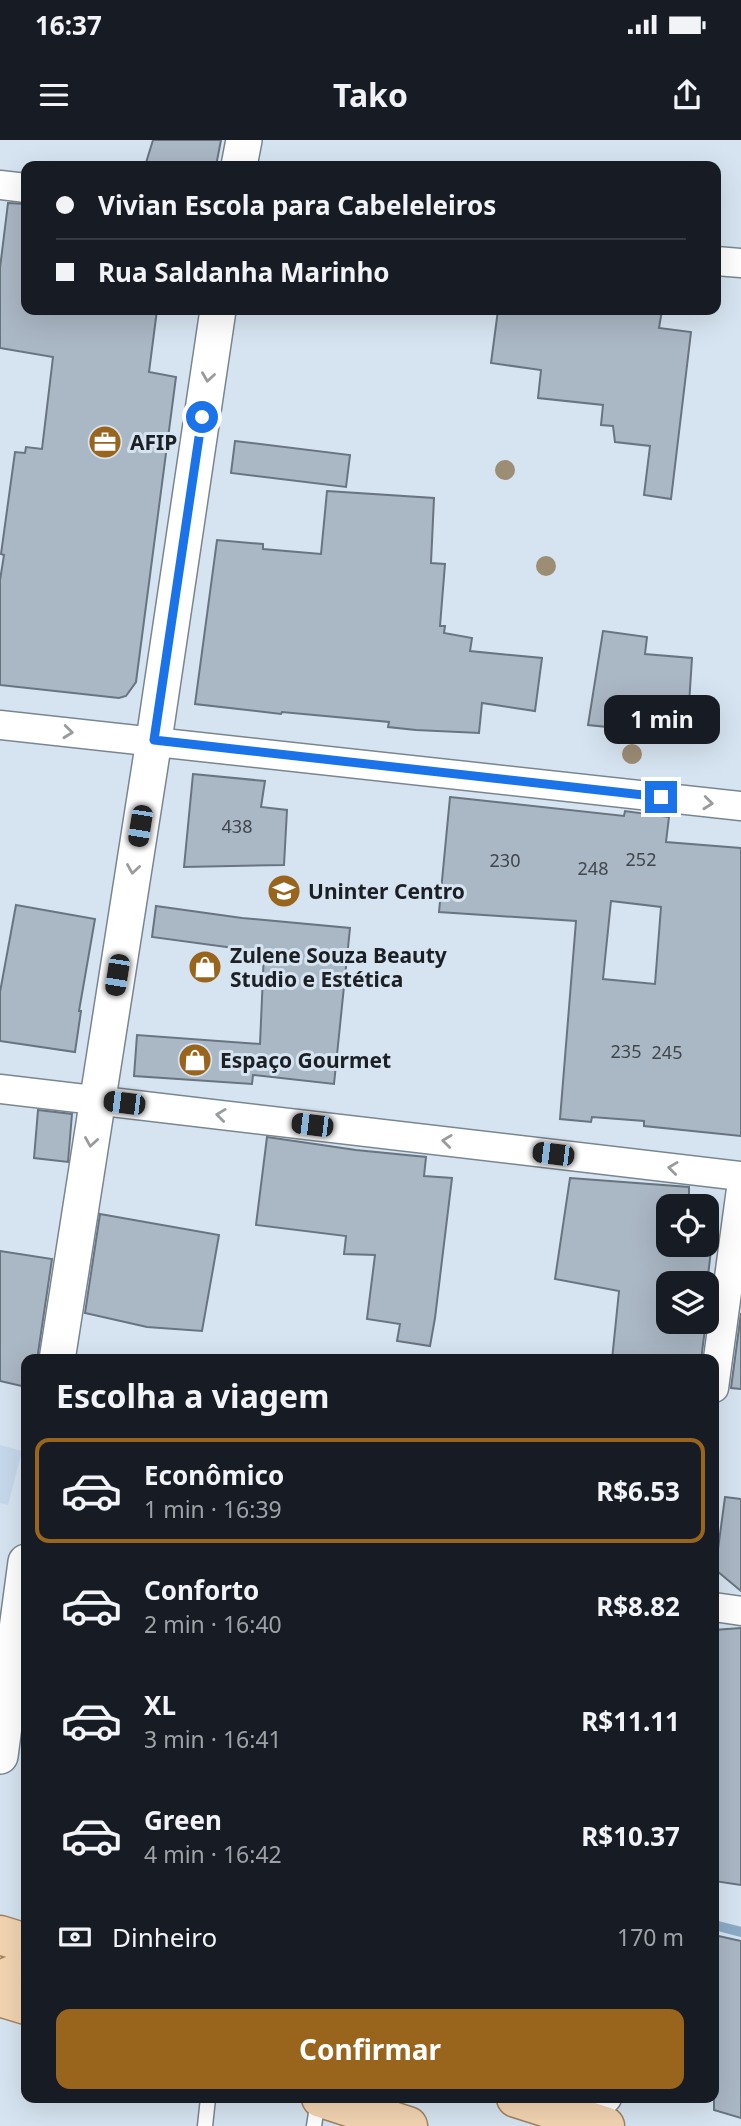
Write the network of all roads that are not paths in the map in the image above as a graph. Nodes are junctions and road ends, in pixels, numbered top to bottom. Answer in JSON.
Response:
{"nodes":[{"id":1,"x":244,"y":140,"type":"edge"},
{"id":2,"x":240,"y":161,"type":"edge"},
{"id":3,"x":0,"y":185,"type":"edge"},
{"id":4,"x":21,"y":187,"type":"edge"},
{"id":5,"x":721,"y":261,"type":"edge"},
{"id":6,"x":741,"y":263,"type":"edge"},
{"id":7,"x":217,"y":315,"type":"edge"},
{"id":8,"x":0,"y":725,"type":"edge"},
{"id":9,"x":154,"y":740,"type":"junction"},
{"id":10,"x":741,"y":806,"type":"edge"},
{"id":11,"x":0,"y":1089,"type":"edge"},
{"id":12,"x":98,"y":1100,"type":"junction"},
{"id":13,"x":741,"y":1176,"type":"edge"},
{"id":14,"x":741,"y":1189,"type":"edge"},
{"id":15,"x":58,"y":1354,"type":"edge"},
{"id":16,"x":719,"y":1354,"type":"edge"},
{"id":17,"x":21,"y":1599,"type":"edge"},
{"id":18,"x":719,"y":1608,"type":"edge"},
{"id":19,"x":741,"y":1611,"type":"edge"},
{"id":20,"x":0,"y":1756,"type":"edge"},
{"id":21,"x":0,"y":1935,"type":"edge"},
{"id":22,"x":21,"y":1941,"type":"edge"},
{"id":23,"x":21,"y":1973,"type":"edge"},
{"id":24,"x":0,"y":1980,"type":"edge"},
{"id":25,"x":0,"y":1997,"type":"edge"},
{"id":26,"x":21,"y":2003,"type":"edge"},
{"id":27,"x":207,"y":2103,"type":"edge"},
{"id":28,"x":318,"y":2103,"type":"edge"},
{"id":29,"x":334,"y":2103,"type":"edge"},
{"id":30,"x":532,"y":2103,"type":"edge"},
{"id":31,"x":602,"y":2103,"type":"edge"},
{"id":32,"x":589,"y":2121,"type":"edge"},
{"id":33,"x":397,"y":2124,"type":"edge"},
{"id":34,"x":205,"y":2126,"type":"edge"},
{"id":35,"x":314,"y":2126,"type":"edge"}],
"edges":[{"from":1,"to":2,"type":"street"},
{"from":3,"to":4,"type":"street"},
{"from":5,"to":6,"type":"street"},
{"from":7,"to":9,"type":"street","one_way":true},
{"from":8,"to":9,"type":"street","one_way":true},
{"from":9,"to":10,"type":"street","one_way":true},
{"from":9,"to":12,"type":"street","one_way":true},
{"from":11,"to":12,"type":"street"},
{"from":13,"to":12,"type":"street","one_way":true},
{"from":12,"to":15,"type":"street","one_way":true},
{"from":14,"to":16,"type":"street"},
{"from":17,"to":20,"type":"street"},
{"from":18,"to":19,"type":"street"},
{"from":21,"to":22,"type":"main road"},
{"from":23,"to":24,"type":"main road"},
{"from":25,"to":26,"type":"main road"},
{"from":27,"to":34,"type":"lane"},
{"from":28,"to":35,"type":"lane"},
{"from":29,"to":33,"type":"main road"},
{"from":30,"to":32,"type":"main road"},
{"from":31,"to":32,"type":"street"}]}
